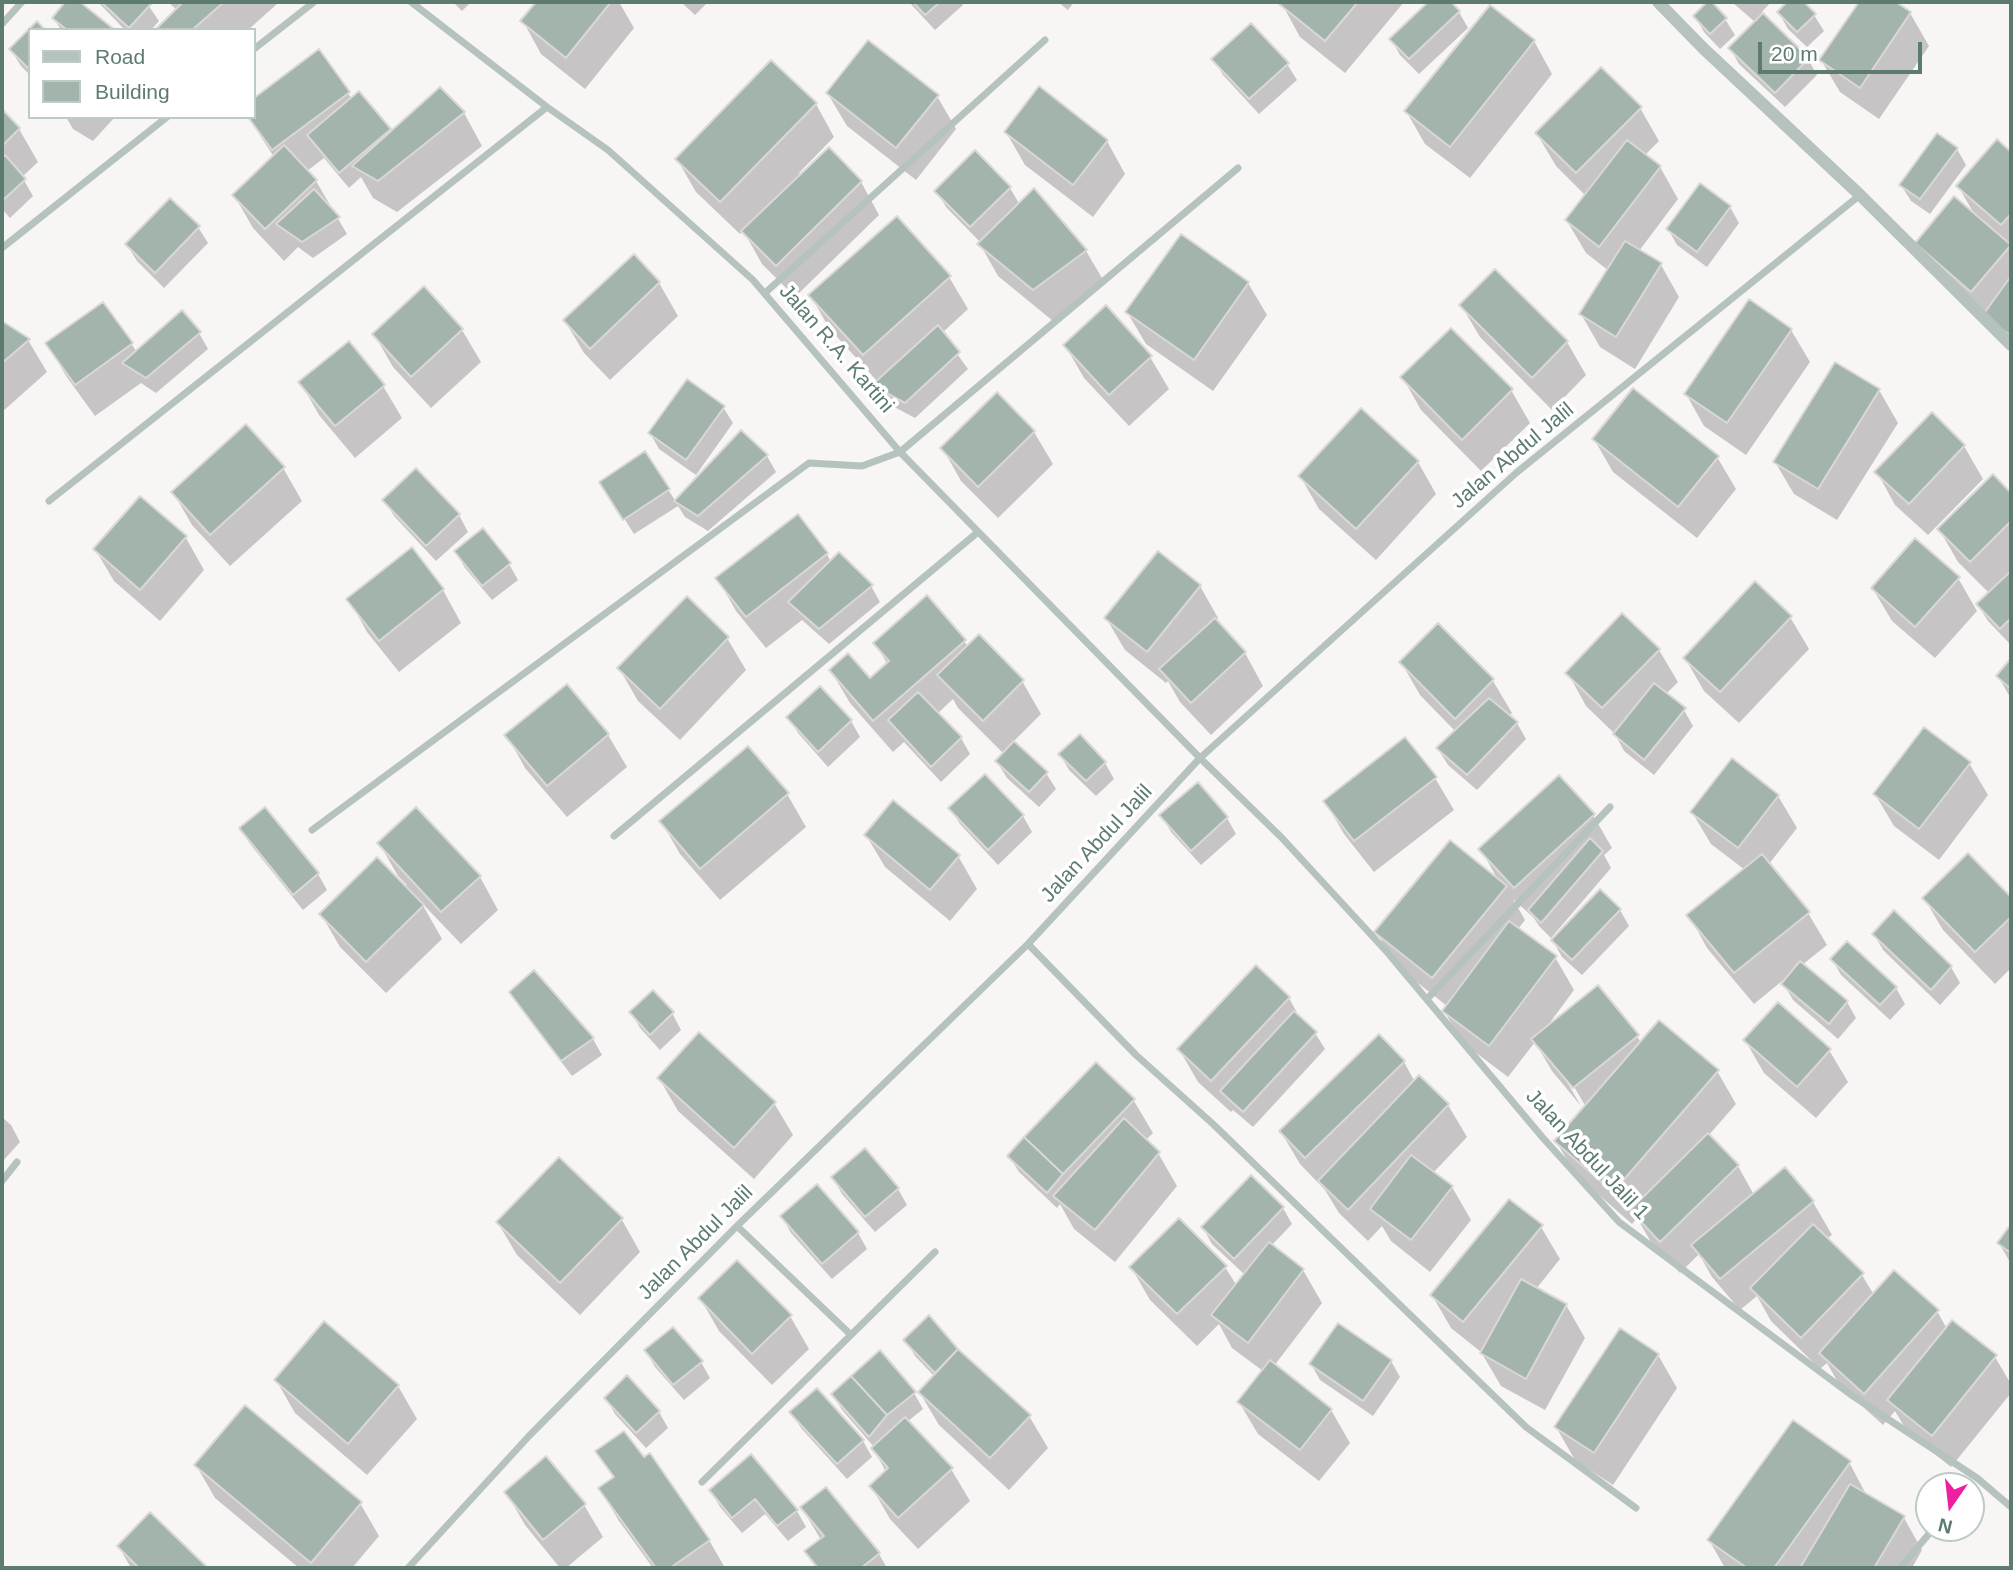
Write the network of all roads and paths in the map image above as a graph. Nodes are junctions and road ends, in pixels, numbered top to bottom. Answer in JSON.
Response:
{"nodes":[{"id":1,"x":22,"y":2,"type":"edge"},
{"id":2,"x":314,"y":2,"type":"edge"},
{"id":3,"x":411,"y":2,"type":"edge"},
{"id":4,"x":1658,"y":2,"type":"edge"},
{"id":5,"x":2,"y":24,"type":"edge"},
{"id":6,"x":1045,"y":40,"type":"dead end"},
{"id":7,"x":256,"y":47,"type":"edge"},
{"id":8,"x":547,"y":107,"type":"junction"},
{"id":9,"x":164,"y":119,"type":"edge"},
{"id":10,"x":1238,"y":168,"type":"dead end"},
{"id":11,"x":1860,"y":195,"type":"junction"},
{"id":12,"x":2,"y":248,"type":"edge"},
{"id":13,"x":765,"y":293,"type":"junction"},
{"id":14,"x":2011,"y":345,"type":"edge"},
{"id":15,"x":900,"y":452,"type":"junction"},
{"id":16,"x":49,"y":501,"type":"dead end"},
{"id":17,"x":978,"y":532,"type":"junction"},
{"id":18,"x":1200,"y":758,"type":"junction"},
{"id":19,"x":1611,"y":807,"type":"dead end"},
{"id":20,"x":312,"y":830,"type":"dead end"},
{"id":21,"x":614,"y":836,"type":"dead end"},
{"id":22,"x":1028,"y":944,"type":"junction"},
{"id":23,"x":1427,"y":999,"type":"junction"},
{"id":24,"x":17,"y":1162,"type":"dead end"},
{"id":25,"x":2,"y":1181,"type":"edge"},
{"id":26,"x":737,"y":1226,"type":"junction"},
{"id":27,"x":934,"y":1252,"type":"dead end"},
{"id":28,"x":850,"y":1334,"type":"junction"},
{"id":29,"x":1968,"y":1472,"type":"edge"},
{"id":30,"x":702,"y":1482,"type":"dead end"},
{"id":31,"x":1985,"y":1485,"type":"edge"},
{"id":32,"x":2011,"y":1507,"type":"edge"},
{"id":33,"x":1636,"y":1508,"type":"dead end"},
{"id":34,"x":1922,"y":1542,"type":"edge"},
{"id":35,"x":412,"y":1567,"type":"edge"},
{"id":36,"x":1900,"y":1568,"type":"edge"}],
"edges":[{"from":1,"to":5,"type":"street"},
{"from":2,"to":7,"type":"street"},
{"from":3,"to":8,"type":"street","name":"Jalan R.A. Kartini"},
{"from":4,"to":11,"type":"street"},
{"from":6,"to":13,"type":"street"},
{"from":8,"to":13,"type":"street","name":"Jalan R.A. Kartini"},
{"from":8,"to":16,"type":"street"},
{"from":9,"to":12,"type":"street"},
{"from":10,"to":15,"type":"street"},
{"from":11,"to":14,"type":"street"},
{"from":11,"to":18,"type":"street","name":"Jalan Abdul Jalil"},
{"from":13,"to":15,"type":"street","name":"Jalan R.A. Kartini"},
{"from":15,"to":17,"type":"street","name":"Jalan R.A. Kartini"},
{"from":15,"to":20,"type":"street"},
{"from":17,"to":18,"type":"street","name":"Jalan R.A. Kartini"},
{"from":17,"to":21,"type":"street"},
{"from":18,"to":22,"type":"street","name":"Jalan Abdul Jalil"},
{"from":18,"to":23,"type":"street","name":"Jalan Abdul Jalil 1"},
{"from":19,"to":23,"type":"street"},
{"from":22,"to":26,"type":"street","name":"Jalan Abdul Jalil"},
{"from":22,"to":33,"type":"street"},
{"from":23,"to":29,"type":"street","name":"Jalan Abdul Jalil 1"},
{"from":24,"to":25,"type":"street"},
{"from":26,"to":28,"type":"street"},
{"from":26,"to":35,"type":"street","name":"Jalan Abdul Jalil"},
{"from":27,"to":28,"type":"street"},
{"from":28,"to":30,"type":"street"},
{"from":31,"to":32,"type":"street","name":"Jalan Abdul Jalil 1"},
{"from":34,"to":36,"type":"street"}]}
